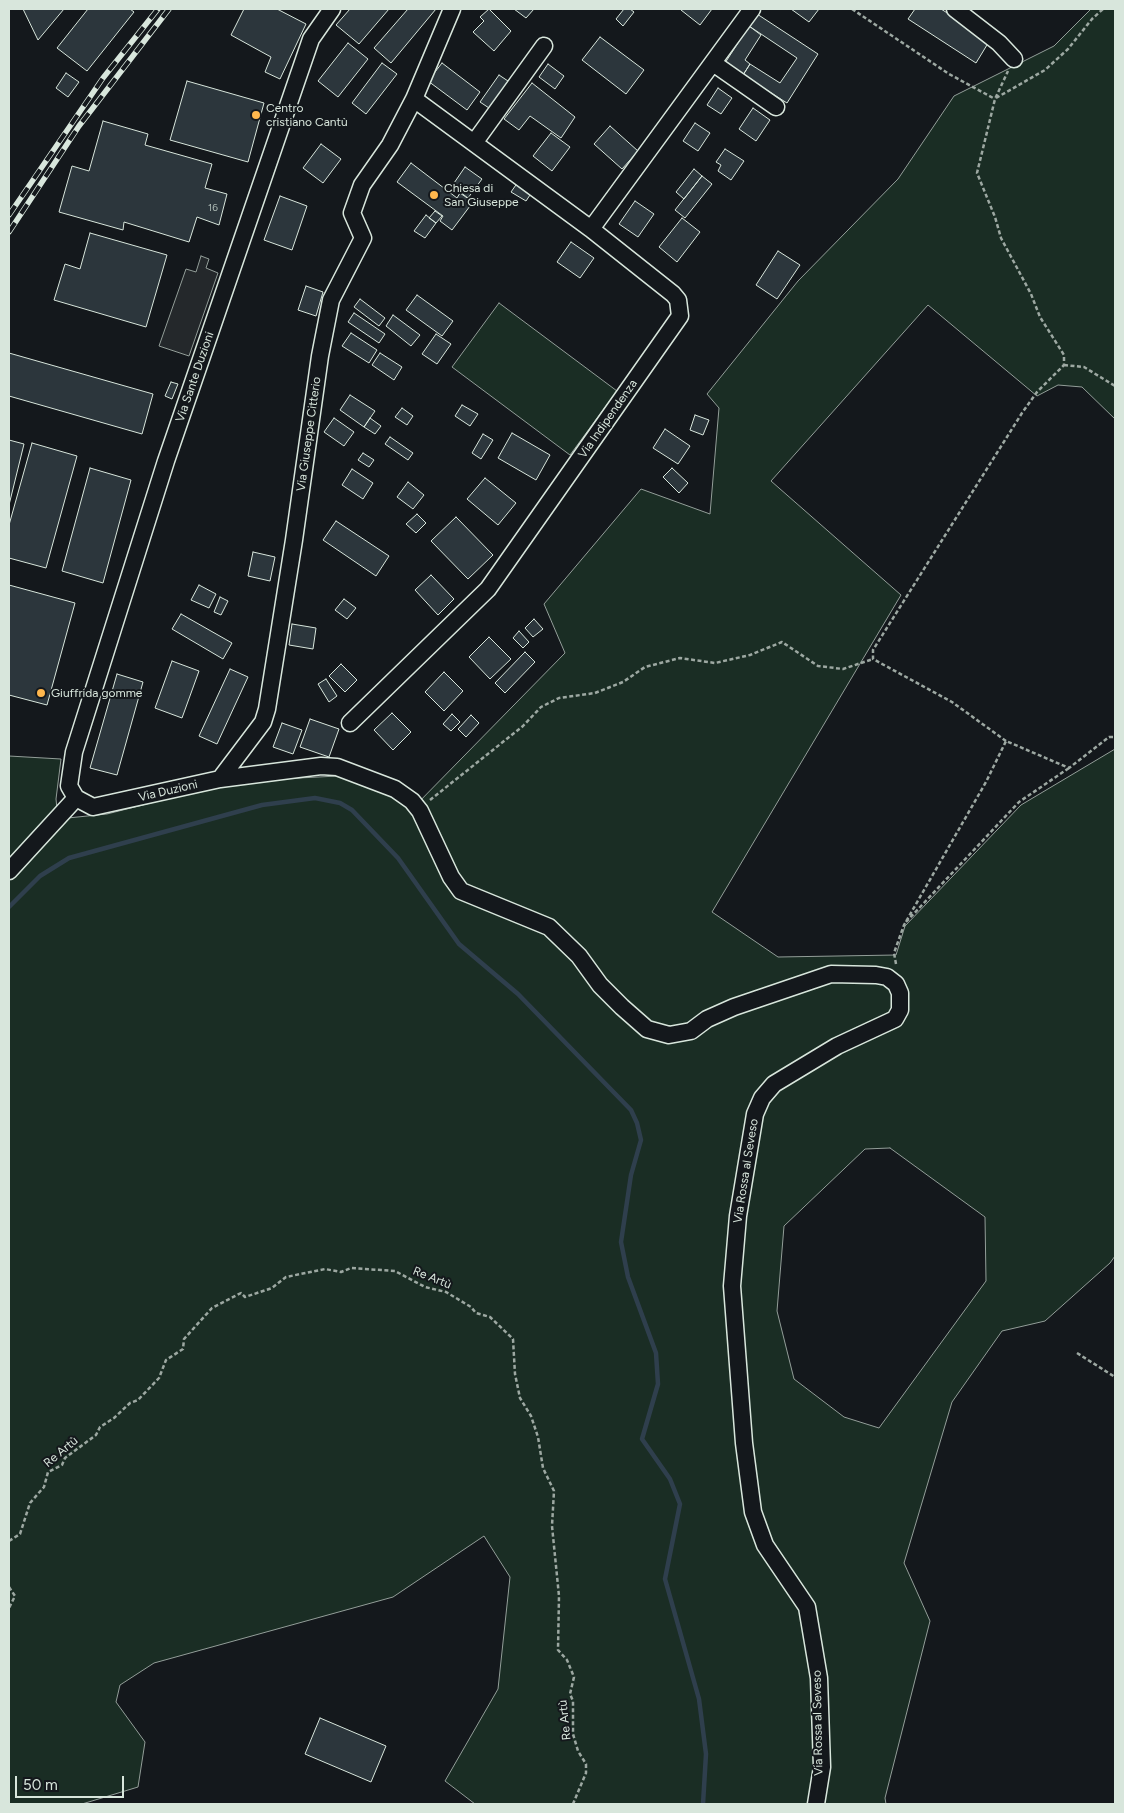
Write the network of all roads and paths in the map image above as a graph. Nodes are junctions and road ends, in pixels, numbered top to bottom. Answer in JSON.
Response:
{"nodes":[{"id":1,"x":332,"y":9,"type":"edge"},
{"id":2,"x":452,"y":9,"type":"edge"},
{"id":3,"x":752,"y":9,"type":"edge"},
{"id":4,"x":852,"y":9,"type":"edge"},
{"id":5,"x":955,"y":9,"type":"edge"},
{"id":6,"x":1103,"y":9,"type":"edge"},
{"id":7,"x":544,"y":46,"type":"dead end"},
{"id":8,"x":1014,"y":59,"type":"joint"},
{"id":9,"x":713,"y":63,"type":"junction"},
{"id":10,"x":414,"y":99,"type":"junction"},
{"id":11,"x":995,"y":99,"type":"junction"},
{"id":12,"x":776,"y":106,"type":"dead end"},
{"id":13,"x":474,"y":143,"type":"junction"},
{"id":14,"x":591,"y":229,"type":"junction"},
{"id":15,"x":1064,"y":365,"type":"junction"},
{"id":16,"x":1115,"y":386,"type":"edge"},
{"id":17,"x":873,"y":659,"type":"junction"},
{"id":18,"x":350,"y":723,"type":"dead end"},
{"id":19,"x":1115,"y":737,"type":"edge"},
{"id":20,"x":1006,"y":741,"type":"junction"},
{"id":21,"x":1069,"y":768,"type":"junction"},
{"id":22,"x":220,"y":779,"type":"junction"},
{"id":23,"x":76,"y":798,"type":"junction"},
{"id":24,"x":420,"y":810,"type":"junction"},
{"id":25,"x":9,"y":871,"type":"edge"},
{"id":26,"x":904,"y":925,"type":"junction"},
{"id":27,"x":896,"y":984,"type":"junction"},
{"id":28,"x":1077,"y":1353,"type":"dead end"},
{"id":29,"x":1115,"y":1377,"type":"edge"},
{"id":30,"x":9,"y":1540,"type":"edge"},
{"id":31,"x":9,"y":1587,"type":"edge"},
{"id":32,"x":9,"y":1608,"type":"edge"},
{"id":33,"x":573,"y":1804,"type":"edge"},
{"id":34,"x":816,"y":1804,"type":"edge"}],
"edges":[{"from":1,"to":23,"type":"street","name":"Via Sante Duzioni"},
{"from":2,"to":10,"type":"street"},
{"from":3,"to":9,"type":"street"},
{"from":4,"to":11,"type":"path"},
{"from":5,"to":8,"type":"street"},
{"from":6,"to":11,"type":"path"},
{"from":7,"to":13,"type":"street"},
{"from":8,"to":11,"type":"path"},
{"from":9,"to":12,"type":"street"},
{"from":9,"to":14,"type":"street"},
{"from":10,"to":13,"type":"street","name":"Via Indipendenza"},
{"from":10,"to":22,"type":"street","name":"Via Giuseppe Citterio"},
{"from":11,"to":15,"type":"path"},
{"from":13,"to":14,"type":"street","name":"Via Indipendenza"},
{"from":14,"to":18,"type":"street","name":"Via Indipendenza"},
{"from":15,"to":16,"type":"path"},
{"from":15,"to":17,"type":"path"},
{"from":17,"to":20,"type":"path"},
{"from":17,"to":24,"type":"path"},
{"from":19,"to":21,"type":"path"},
{"from":20,"to":21,"type":"path"},
{"from":20,"to":26,"type":"path"},
{"from":21,"to":26,"type":"path"},
{"from":22,"to":23,"type":"street","name":"Via Duzioni"},
{"from":22,"to":24,"type":"street","name":"Via Duzioni"},
{"from":23,"to":25,"type":"street"},
{"from":24,"to":27,"type":"street"},
{"from":26,"to":27,"type":"path"},
{"from":27,"to":34,"type":"street","name":"Via Rossa al Seveso"},
{"from":28,"to":29,"type":"path"},
{"from":30,"to":33,"type":"path","name":"Re Artù"},
{"from":31,"to":32,"type":"path"}]}
